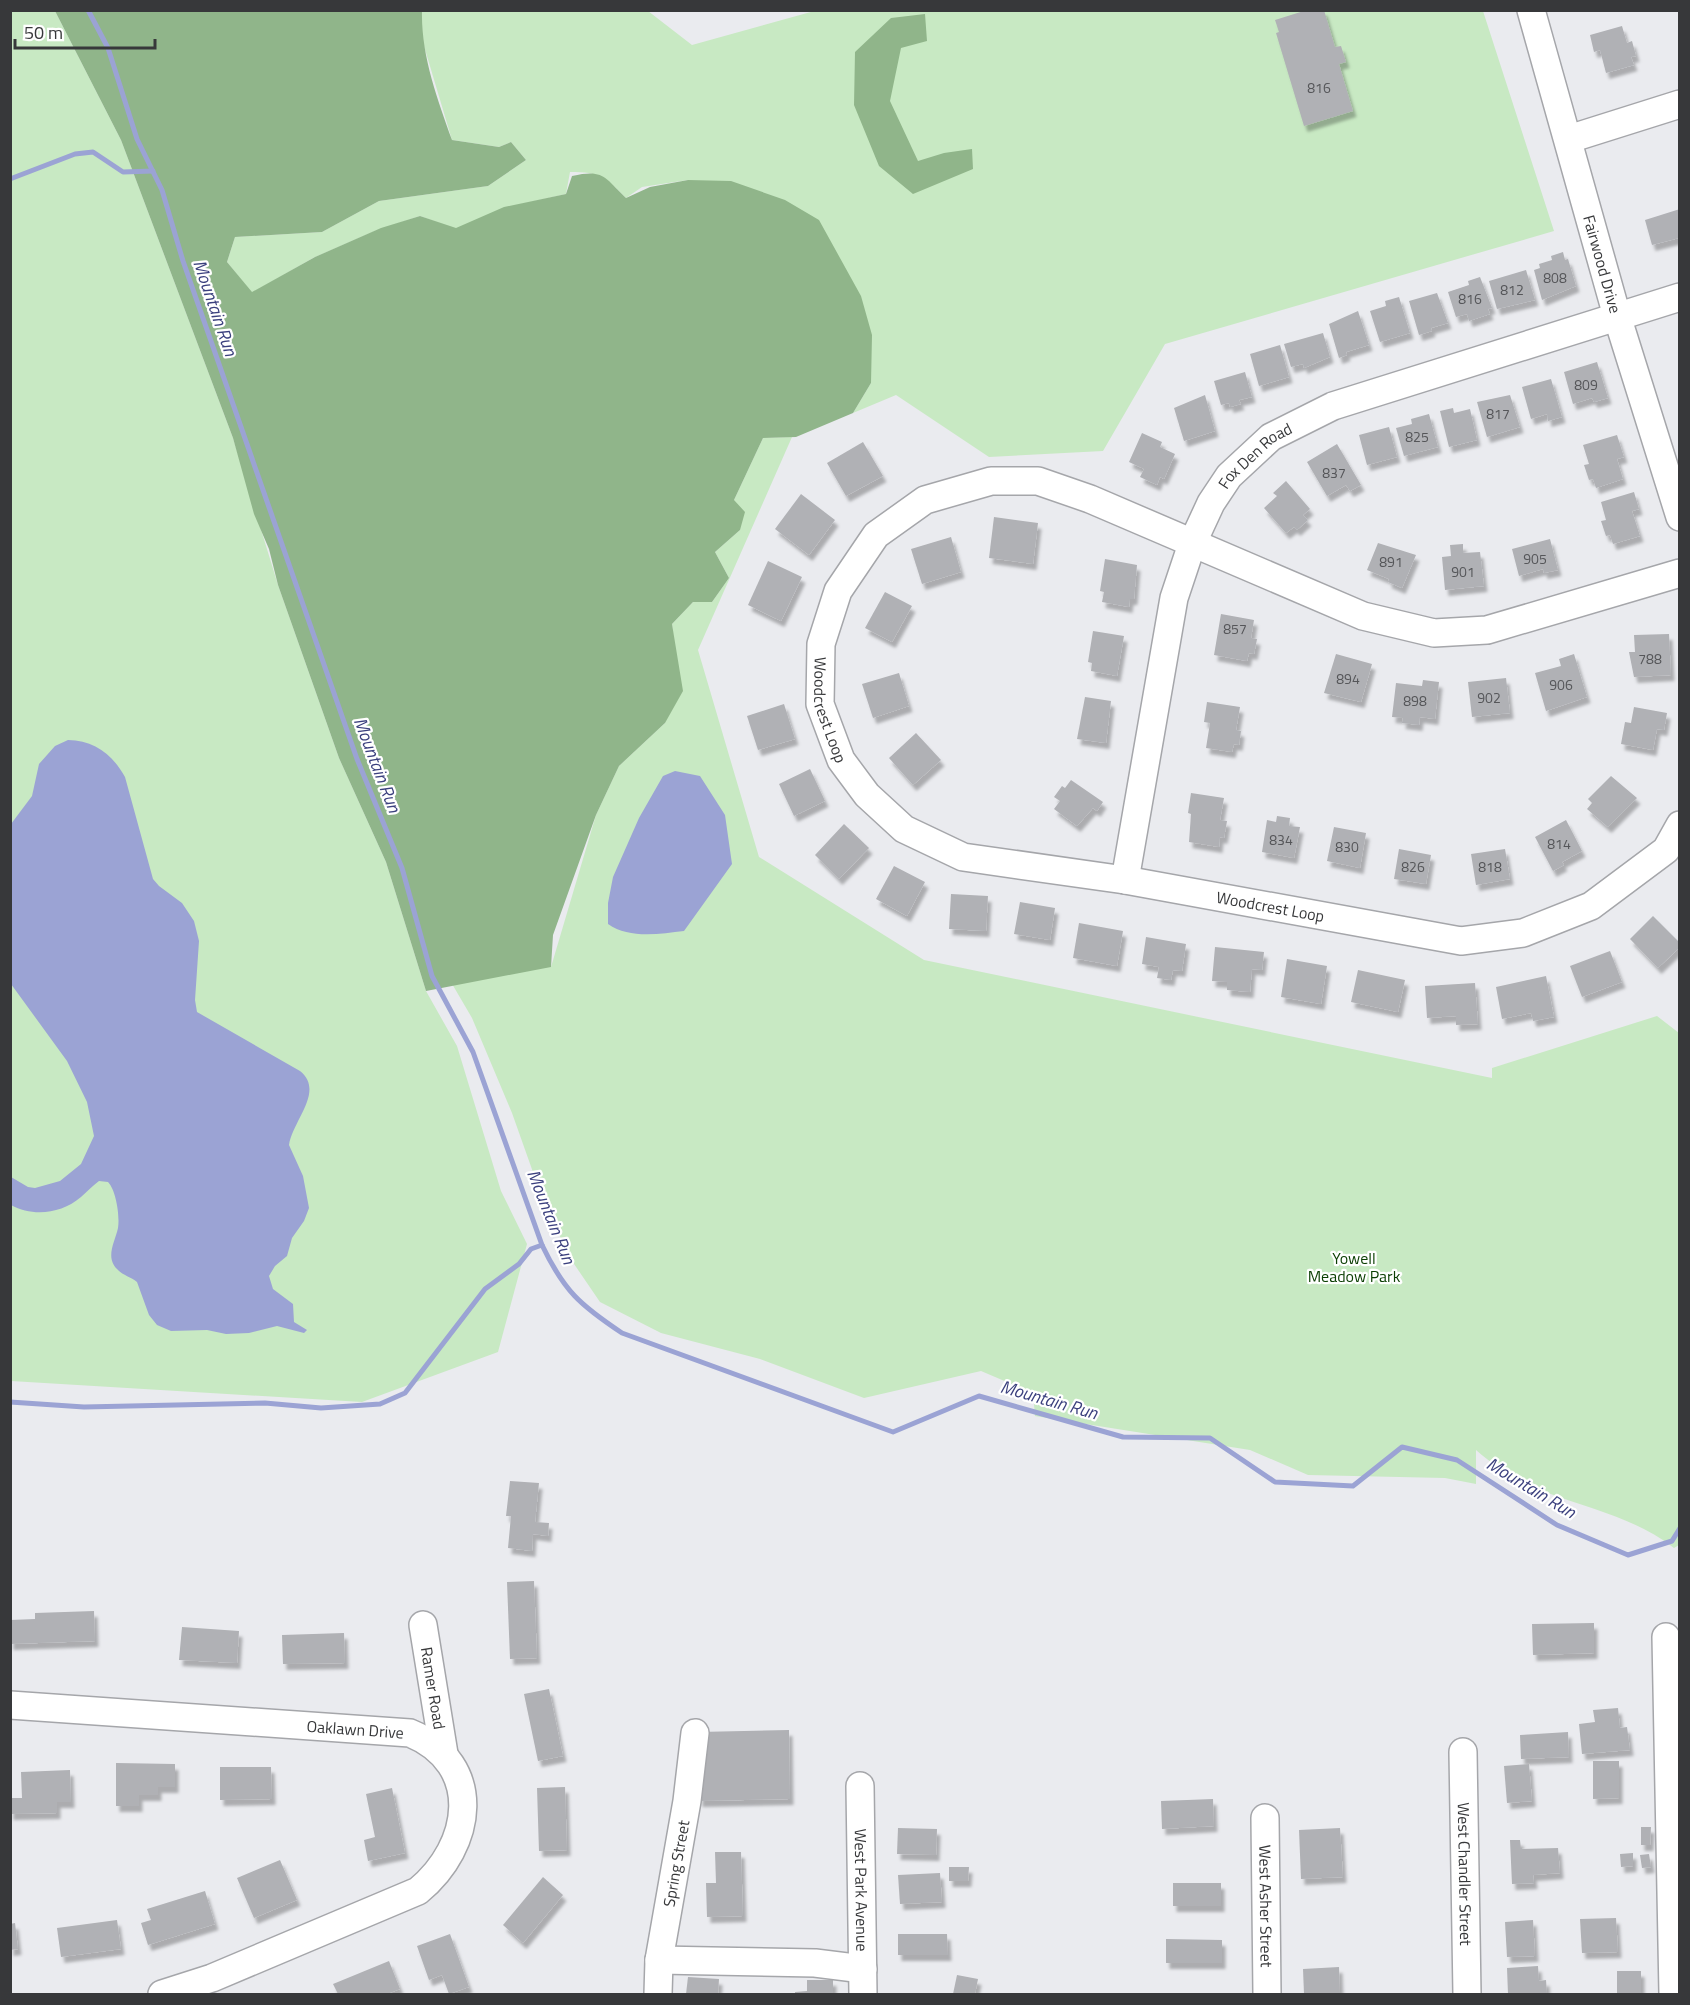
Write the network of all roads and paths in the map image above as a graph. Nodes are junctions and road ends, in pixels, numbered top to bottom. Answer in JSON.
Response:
{"nodes":[{"id":1,"x":1531,"y":10,"type":"edge"},
{"id":2,"x":1680,"y":104,"type":"edge"},
{"id":3,"x":1569,"y":139,"type":"junction"},
{"id":4,"x":1680,"y":297,"type":"edge"},
{"id":5,"x":1617,"y":316,"type":"junction"},
{"id":6,"x":1680,"y":517,"type":"edge"},
{"id":7,"x":1192,"y":544,"type":"junction"},
{"id":8,"x":1680,"y":573,"type":"edge"},
{"id":9,"x":1680,"y":825,"type":"edge"},
{"id":10,"x":1673,"y":856,"type":"edge"},
{"id":11,"x":1125,"y":880,"type":"junction"},
{"id":12,"x":423,"y":1625,"type":"dead end"},
{"id":13,"x":1666,"y":1637,"type":"dead end"},
{"id":14,"x":10,"y":1705,"type":"edge"},
{"id":15,"x":695,"y":1733,"type":"dead end"},
{"id":16,"x":1463,"y":1752,"type":"dead end"},
{"id":17,"x":444,"y":1754,"type":"junction"},
{"id":18,"x":860,"y":1786,"type":"dead end"},
{"id":19,"x":1265,"y":1818,"type":"dead end"},
{"id":20,"x":1675,"y":1867,"type":"edge"},
{"id":21,"x":658,"y":1960,"type":"junction"},
{"id":22,"x":863,"y":1982,"type":"edge"},
{"id":23,"x":162,"y":1995,"type":"edge"},
{"id":24,"x":658,"y":1995,"type":"edge"},
{"id":25,"x":1267,"y":1995,"type":"edge"},
{"id":26,"x":1467,"y":1995,"type":"edge"},
{"id":27,"x":1673,"y":1995,"type":"edge"}],
"edges":[{"from":1,"to":3,"type":"street","name":"Fairwood Drive"},
{"from":2,"to":3,"type":"street"},
{"from":3,"to":5,"type":"street","name":"Fairwood Drive"},
{"from":4,"to":5,"type":"street","name":"Fox Den Road"},
{"from":5,"to":6,"type":"street","name":"Fairwood Drive"},
{"from":5,"to":7,"type":"street","name":"Fox Den Road"},
{"from":7,"to":8,"type":"street","name":"Woodcrest Loop"},
{"from":7,"to":11,"type":"street","name":"Fox Den Road"},
{"from":7,"to":11,"type":"street","name":"Woodcrest Loop"},
{"from":9,"to":10,"type":"street","name":"Woodcrest Loop"},
{"from":10,"to":11,"type":"street","name":"Woodcrest Loop"},
{"from":12,"to":17,"type":"street","name":"Ramer Road"},
{"from":13,"to":20,"type":"street"},
{"from":14,"to":17,"type":"street","name":"Oaklawn Drive"},
{"from":15,"to":21,"type":"street","name":"Spring Street"},
{"from":16,"to":26,"type":"street","name":"West Chandler Street"},
{"from":17,"to":23,"type":"street","name":"Oaklawn Drive"},
{"from":18,"to":22,"type":"street","name":"West Park Avenue"},
{"from":19,"to":25,"type":"street","name":"West Asher Street"},
{"from":20,"to":27,"type":"street"},
{"from":21,"to":22,"type":"street"},
{"from":21,"to":24,"type":"street","name":"Spring Street"}]}
